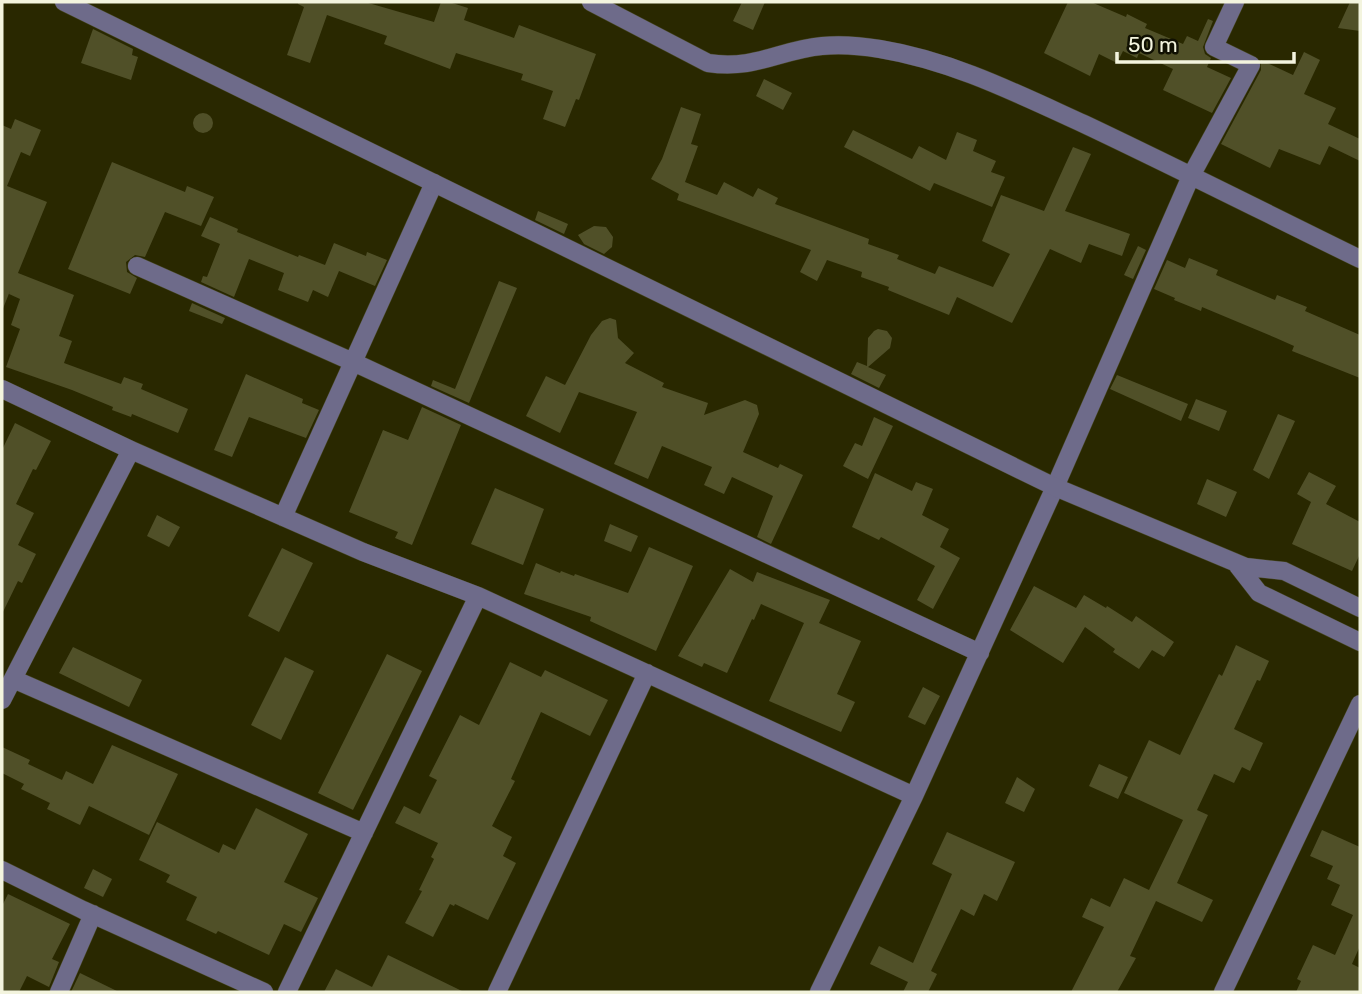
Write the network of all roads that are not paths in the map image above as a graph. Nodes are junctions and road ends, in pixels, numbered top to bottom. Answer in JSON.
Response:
{"nodes":[{"id":1,"x":64,"y":2,"type":"edge"},
{"id":2,"x":591,"y":2,"type":"edge"},
{"id":3,"x":1235,"y":2,"type":"edge"},
{"id":4,"x":1191,"y":176,"type":"junction"},
{"id":5,"x":434,"y":183,"type":"junction"},
{"id":6,"x":1360,"y":259,"type":"edge"},
{"id":7,"x":137,"y":267,"type":"dead end"},
{"id":8,"x":353,"y":362,"type":"junction"},
{"id":9,"x":2,"y":389,"type":"edge"},
{"id":10,"x":131,"y":450,"type":"junction"},
{"id":11,"x":1055,"y":487,"type":"junction"},
{"id":12,"x":283,"y":517,"type":"junction"},
{"id":13,"x":1246,"y":567,"type":"junction"},
{"id":14,"x":478,"y":596,"type":"junction"},
{"id":15,"x":1360,"y":608,"type":"edge"},
{"id":16,"x":1360,"y":642,"type":"edge"},
{"id":17,"x":980,"y":653,"type":"junction"},
{"id":18,"x":647,"y":673,"type":"junction"},
{"id":19,"x":13,"y":679,"type":"junction"},
{"id":20,"x":2,"y":700,"type":"edge"},
{"id":21,"x":1360,"y":704,"type":"edge"},
{"id":22,"x":914,"y":796,"type":"junction"},
{"id":23,"x":364,"y":833,"type":"junction"},
{"id":24,"x":2,"y":870,"type":"edge"},
{"id":25,"x":93,"y":914,"type":"junction"},
{"id":26,"x":58,"y":992,"type":"edge"},
{"id":27,"x":264,"y":992,"type":"edge"},
{"id":28,"x":287,"y":992,"type":"edge"},
{"id":29,"x":497,"y":992,"type":"edge"},
{"id":30,"x":819,"y":992,"type":"edge"},
{"id":31,"x":1223,"y":992,"type":"edge"}],
"edges":[{"from":1,"to":5,"type":"street"},
{"from":2,"to":4,"type":"street"},
{"from":3,"to":4,"type":"street"},
{"from":4,"to":6,"type":"street"},
{"from":4,"to":11,"type":"street"},
{"from":5,"to":8,"type":"street"},
{"from":5,"to":11,"type":"street"},
{"from":7,"to":8,"type":"street"},
{"from":8,"to":12,"type":"street"},
{"from":8,"to":17,"type":"street"},
{"from":9,"to":10,"type":"street"},
{"from":10,"to":12,"type":"street"},
{"from":10,"to":19,"type":"street"},
{"from":11,"to":13,"type":"street"},
{"from":11,"to":17,"type":"street"},
{"from":12,"to":14,"type":"street"},
{"from":13,"to":15,"type":"street"},
{"from":13,"to":16,"type":"street"},
{"from":14,"to":18,"type":"street"},
{"from":14,"to":23,"type":"street"},
{"from":17,"to":22,"type":"street"},
{"from":18,"to":22,"type":"street"},
{"from":18,"to":29,"type":"street"},
{"from":19,"to":20,"type":"street"},
{"from":19,"to":23,"type":"street"},
{"from":21,"to":31,"type":"street"},
{"from":22,"to":30,"type":"street"},
{"from":23,"to":28,"type":"street"},
{"from":24,"to":25,"type":"street"},
{"from":25,"to":26,"type":"street"},
{"from":25,"to":27,"type":"street"}]}
